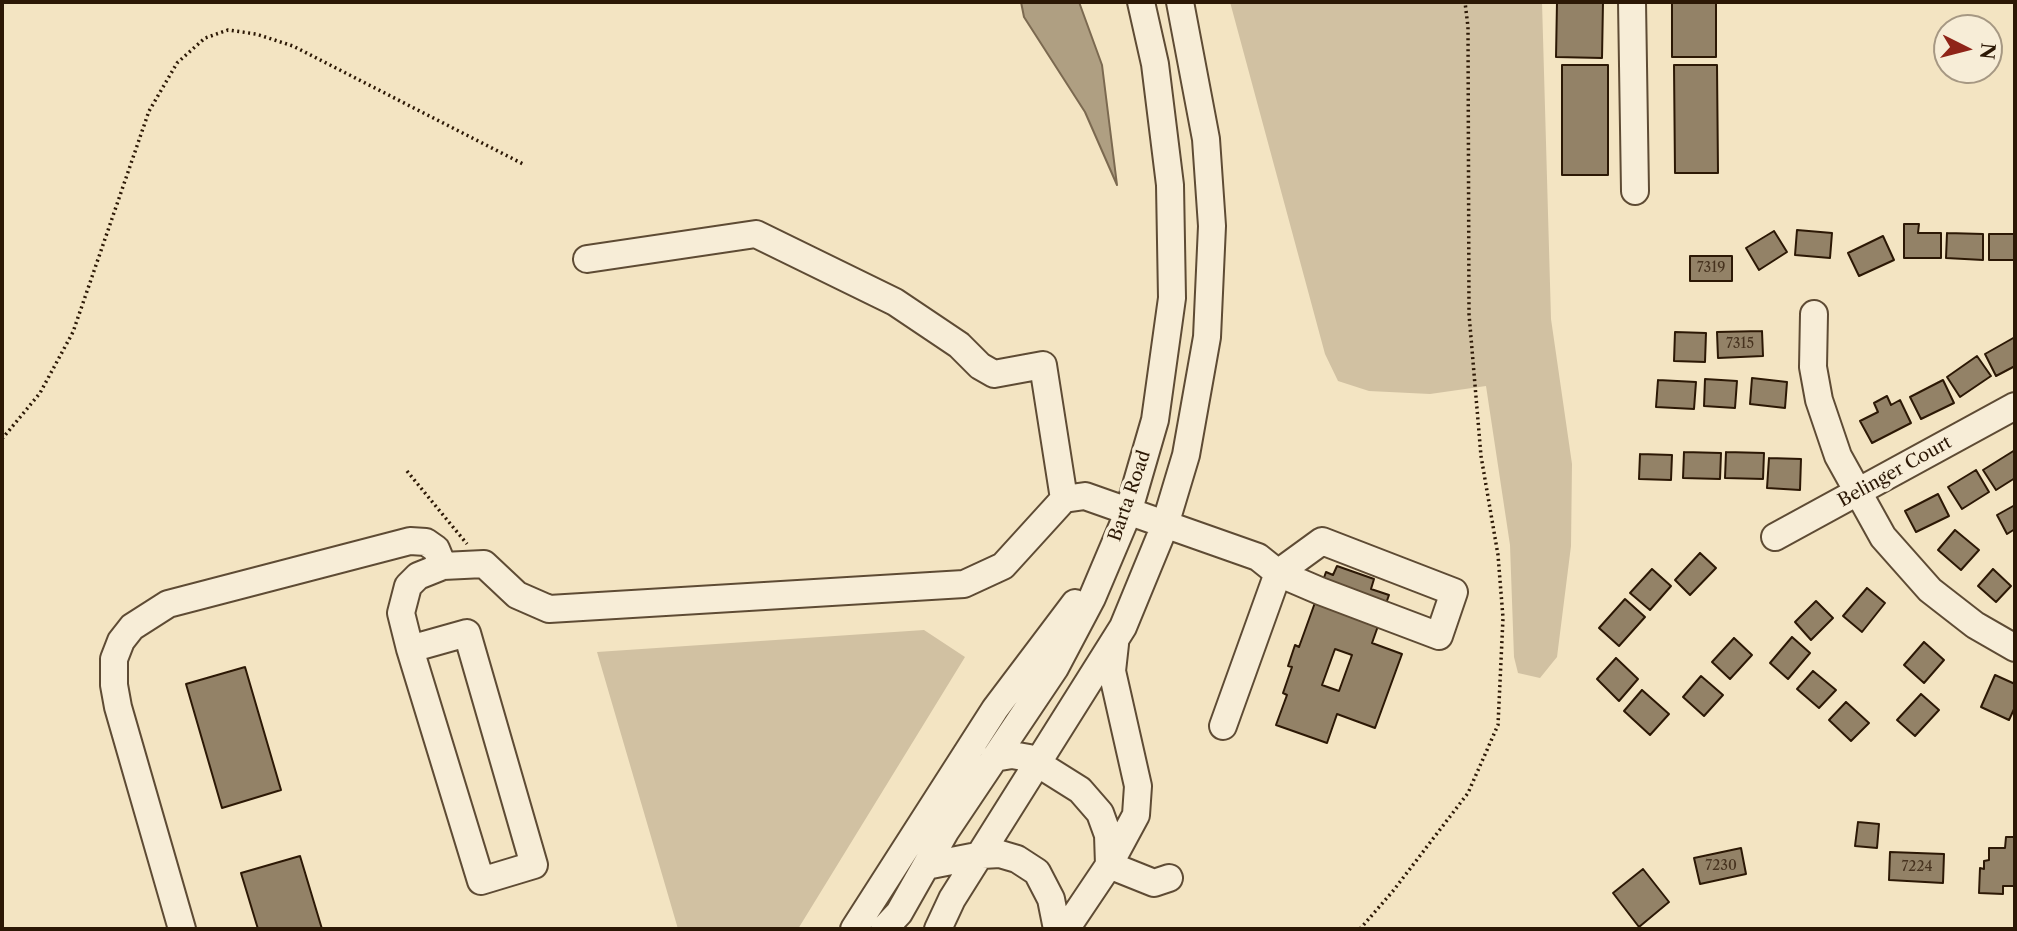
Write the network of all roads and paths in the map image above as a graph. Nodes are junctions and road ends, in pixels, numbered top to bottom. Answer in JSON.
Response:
{"nodes":[{"id":1,"x":1141,"y":2,"type":"edge"},
{"id":2,"x":1180,"y":2,"type":"edge"},
{"id":3,"x":1465,"y":2,"type":"edge"},
{"id":4,"x":1632,"y":2,"type":"edge"},
{"id":5,"x":525,"y":165,"type":"dead end"},
{"id":6,"x":1635,"y":191,"type":"dead end"},
{"id":7,"x":587,"y":260,"type":"dead end"},
{"id":8,"x":1814,"y":314,"type":"dead end"},
{"id":9,"x":2015,"y":406,"type":"edge"},
{"id":10,"x":2,"y":439,"type":"edge"},
{"id":11,"x":407,"y":471,"type":"dead end"},
{"id":12,"x":1857,"y":492,"type":"junction"},
{"id":13,"x":1064,"y":499,"type":"junction"},
{"id":14,"x":1128,"y":513,"type":"junction"},
{"id":15,"x":1165,"y":525,"type":"junction"},
{"id":16,"x":1775,"y":537,"type":"dead end"},
{"id":17,"x":484,"y":564,"type":"junction"},
{"id":18,"x":443,"y":566,"type":"junction"},
{"id":19,"x":1278,"y":573,"type":"junction"},
{"id":20,"x":1101,"y":577,"type":"junction"},
{"id":21,"x":1116,"y":639,"type":"junction"},
{"id":22,"x":2015,"y":648,"type":"edge"},
{"id":23,"x":410,"y":649,"type":"junction"},
{"id":24,"x":1223,"y":726,"type":"dead end"},
{"id":25,"x":995,"y":758,"type":"junction"},
{"id":26,"x":1040,"y":764,"type":"junction"},
{"id":27,"x":982,"y":855,"type":"junction"},
{"id":28,"x":1109,"y":865,"type":"junction"},
{"id":29,"x":926,"y":866,"type":"junction"},
{"id":30,"x":1169,"y":878,"type":"dead end"},
{"id":31,"x":183,"y":929,"type":"edge"},
{"id":32,"x":854,"y":929,"type":"edge"},
{"id":33,"x":884,"y":929,"type":"edge"},
{"id":34,"x":938,"y":929,"type":"edge"},
{"id":35,"x":1057,"y":929,"type":"edge"},
{"id":36,"x":1066,"y":929,"type":"edge"},
{"id":37,"x":1360,"y":929,"type":"edge"}],
"edges":[{"from":1,"to":14,"type":"street","name":"Barta Road"},
{"from":2,"to":15,"type":"street"},
{"from":3,"to":37,"type":"path"},
{"from":4,"to":6,"type":"street"},
{"from":5,"to":10,"type":"path"},
{"from":7,"to":13,"type":"street"},
{"from":8,"to":12,"type":"street"},
{"from":9,"to":12,"type":"street","name":"Belinger Court"},
{"from":11,"to":17,"type":"path"},
{"from":12,"to":16,"type":"street","name":"Belinger Court"},
{"from":12,"to":22,"type":"street"},
{"from":13,"to":14,"type":"street"},
{"from":13,"to":17,"type":"street"},
{"from":14,"to":15,"type":"street"},
{"from":14,"to":20,"type":"street","name":"Barta Road"},
{"from":15,"to":19,"type":"street"},
{"from":15,"to":21,"type":"street"},
{"from":17,"to":18,"type":"street"},
{"from":18,"to":23,"type":"street"},
{"from":18,"to":31,"type":"street"},
{"from":19,"to":19,"type":"street"},
{"from":19,"to":24,"type":"street"},
{"from":20,"to":25,"type":"street","name":"Barta Road"},
{"from":20,"to":32,"type":"street"},
{"from":21,"to":26,"type":"street"},
{"from":21,"to":28,"type":"street"},
{"from":23,"to":23,"type":"street"},
{"from":25,"to":26,"type":"street"},
{"from":25,"to":29,"type":"street","name":"Barta Road"},
{"from":26,"to":27,"type":"street"},
{"from":26,"to":28,"type":"street"},
{"from":27,"to":29,"type":"street"},
{"from":27,"to":34,"type":"street"},
{"from":27,"to":35,"type":"street"},
{"from":28,"to":30,"type":"street"},
{"from":28,"to":36,"type":"street"},
{"from":29,"to":33,"type":"street","name":"Barta Road"}]}
